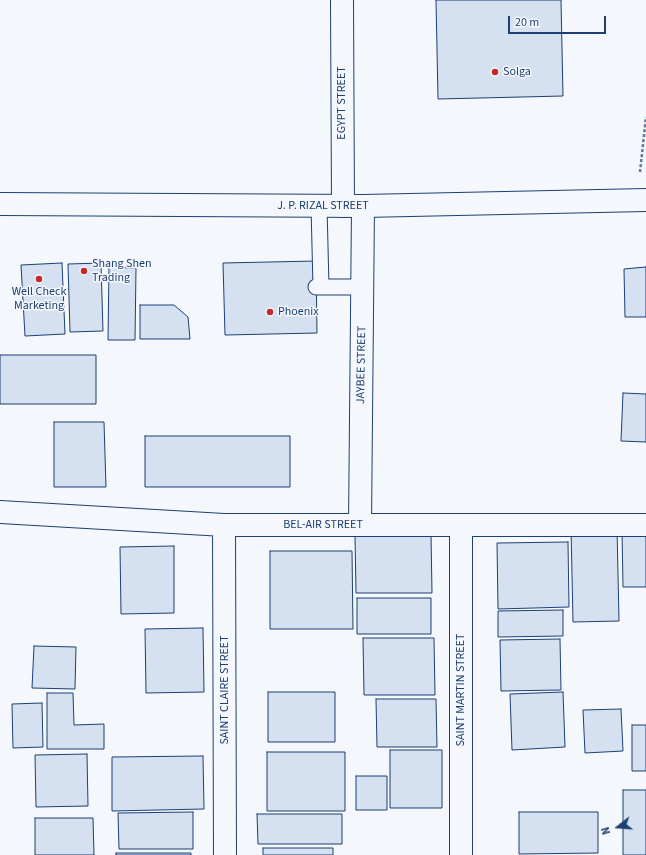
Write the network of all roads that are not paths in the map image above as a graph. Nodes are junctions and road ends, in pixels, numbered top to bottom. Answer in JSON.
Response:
{"nodes":[{"id":1,"x":342,"y":0,"type":"edge"},
{"id":2,"x":641,"y":200,"type":"edge"},
{"id":3,"x":0,"y":204,"type":"edge"},
{"id":4,"x":319,"y":206,"type":"junction"},
{"id":5,"x":353,"y":206,"type":"junction"},
{"id":6,"x":362,"y":287,"type":"junction"},
{"id":7,"x":0,"y":512,"type":"edge"},
{"id":8,"x":360,"y":524,"type":"junction"},
{"id":9,"x":224,"y":525,"type":"junction"},
{"id":10,"x":461,"y":525,"type":"junction"},
{"id":11,"x":646,"y":525,"type":"edge"},
{"id":12,"x":225,"y":855,"type":"edge"},
{"id":13,"x":461,"y":855,"type":"edge"}],
"edges":[{"from":1,"to":5,"type":"street","name":"EGYPT STREET"},
{"from":2,"to":5,"type":"street","name":"J. P. RIZAL STREET"},
{"from":3,"to":4,"type":"street","name":"J. P. RIZAL STREET"},
{"from":4,"to":5,"type":"street","name":"J. P. RIZAL STREET"},
{"from":4,"to":6,"type":"lane"},
{"from":5,"to":6,"type":"street","name":"JAYBEE STREET"},
{"from":6,"to":8,"type":"street","name":"JAYBEE STREET"},
{"from":7,"to":9,"type":"street","name":"BEL-AIR STREET"},
{"from":8,"to":9,"type":"street","name":"BEL-AIR STREET"},
{"from":8,"to":10,"type":"street","name":"BEL-AIR STREET"},
{"from":9,"to":12,"type":"street","name":"SAINT CLAIRE STREET"},
{"from":10,"to":11,"type":"street","name":"BEL-AIR STREET"},
{"from":10,"to":13,"type":"street","name":"SAINT MARTIN STREET"}]}
